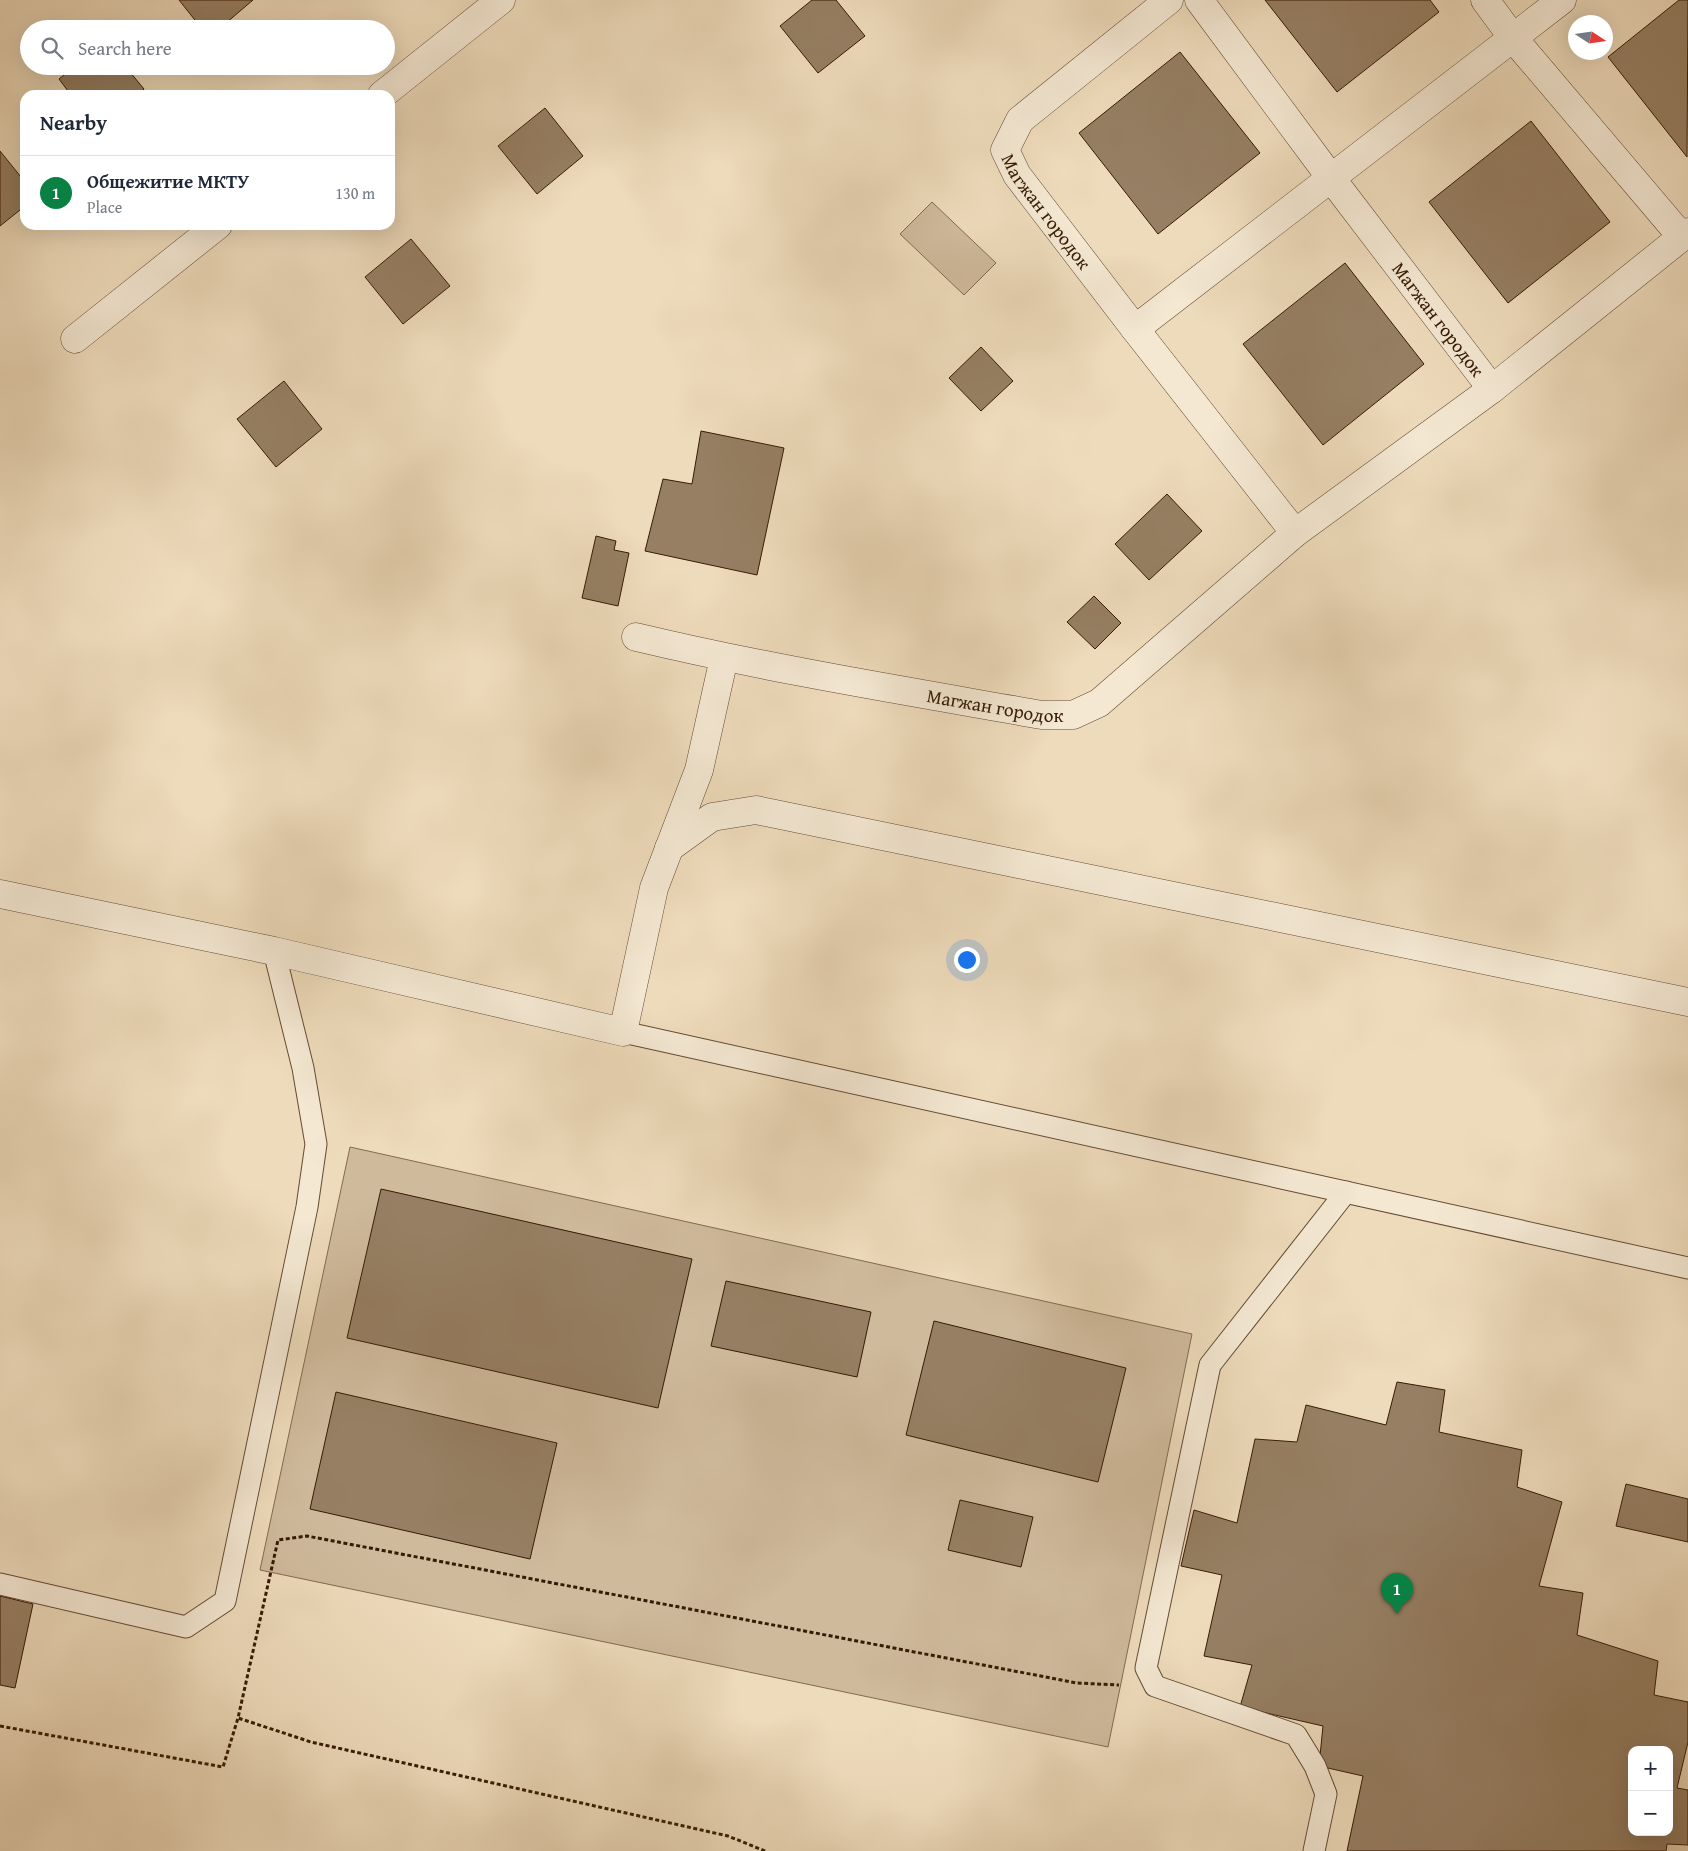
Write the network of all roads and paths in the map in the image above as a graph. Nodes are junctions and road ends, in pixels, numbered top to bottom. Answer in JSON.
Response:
{"nodes":[{"id":1,"x":501,"y":0,"type":"edge"},
{"id":2,"x":1169,"y":0,"type":"edge"},
{"id":3,"x":1199,"y":0,"type":"edge"},
{"id":4,"x":1484,"y":0,"type":"edge"},
{"id":5,"x":1562,"y":0,"type":"edge"},
{"id":6,"x":1513,"y":38,"type":"junction"},
{"id":7,"x":388,"y":90,"type":"edge"},
{"id":8,"x":1331,"y":178,"type":"junction"},
{"id":9,"x":212,"y":230,"type":"edge"},
{"id":10,"x":1685,"y":234,"type":"edge"},
{"id":11,"x":1135,"y":329,"type":"junction"},
{"id":12,"x":75,"y":339,"type":"dead end"},
{"id":13,"x":1492,"y":389,"type":"junction"},
{"id":14,"x":1295,"y":533,"type":"junction"},
{"id":15,"x":636,"y":638,"type":"dead end"},
{"id":16,"x":724,"y":658,"type":"junction"},
{"id":17,"x":669,"y":848,"type":"junction"},
{"id":18,"x":0,"y":894,"type":"edge"},
{"id":19,"x":274,"y":951,"type":"junction"},
{"id":20,"x":1688,"y":1002,"type":"edge"},
{"id":21,"x":623,"y":1032,"type":"junction"},
{"id":22,"x":1346,"y":1192,"type":"junction"},
{"id":23,"x":1688,"y":1268,"type":"edge"},
{"id":24,"x":0,"y":1584,"type":"edge"},
{"id":25,"x":1155,"y":1686,"type":"junction"},
{"id":26,"x":238,"y":1718,"type":"junction"},
{"id":27,"x":0,"y":1726,"type":"edge"},
{"id":28,"x":765,"y":1851,"type":"edge"},
{"id":29,"x":1314,"y":1851,"type":"edge"}],
"edges":[{"from":1,"to":7,"type":"street"},
{"from":2,"to":11,"type":"street","name":"Магжан городок"},
{"from":3,"to":8,"type":"street","name":"Магжан городок"},
{"from":4,"to":6,"type":"street","name":"Магжан городок"},
{"from":5,"to":6,"type":"street"},
{"from":6,"to":8,"type":"street"},
{"from":6,"to":10,"type":"street","name":"Магжан городок"},
{"from":8,"to":11,"type":"street"},
{"from":8,"to":13,"type":"street","name":"Магжан городок"},
{"from":9,"to":12,"type":"street"},
{"from":10,"to":13,"type":"street","name":"Магжан городок"},
{"from":11,"to":14,"type":"street","name":"Магжан городок"},
{"from":13,"to":14,"type":"street","name":"Магжан городок"},
{"from":14,"to":16,"type":"street","name":"Магжан городок"},
{"from":15,"to":16,"type":"street","name":"Магжан городок"},
{"from":16,"to":17,"type":"street"},
{"from":17,"to":20,"type":"street"},
{"from":17,"to":21,"type":"street"},
{"from":18,"to":19,"type":"street"},
{"from":19,"to":21,"type":"street"},
{"from":19,"to":24,"type":"lane"},
{"from":21,"to":22,"type":"lane"},
{"from":22,"to":23,"type":"lane"},
{"from":22,"to":25,"type":"lane"},
{"from":25,"to":26,"type":"path"},
{"from":25,"to":29,"type":"lane"},
{"from":26,"to":27,"type":"path"},
{"from":26,"to":28,"type":"path"}]}
